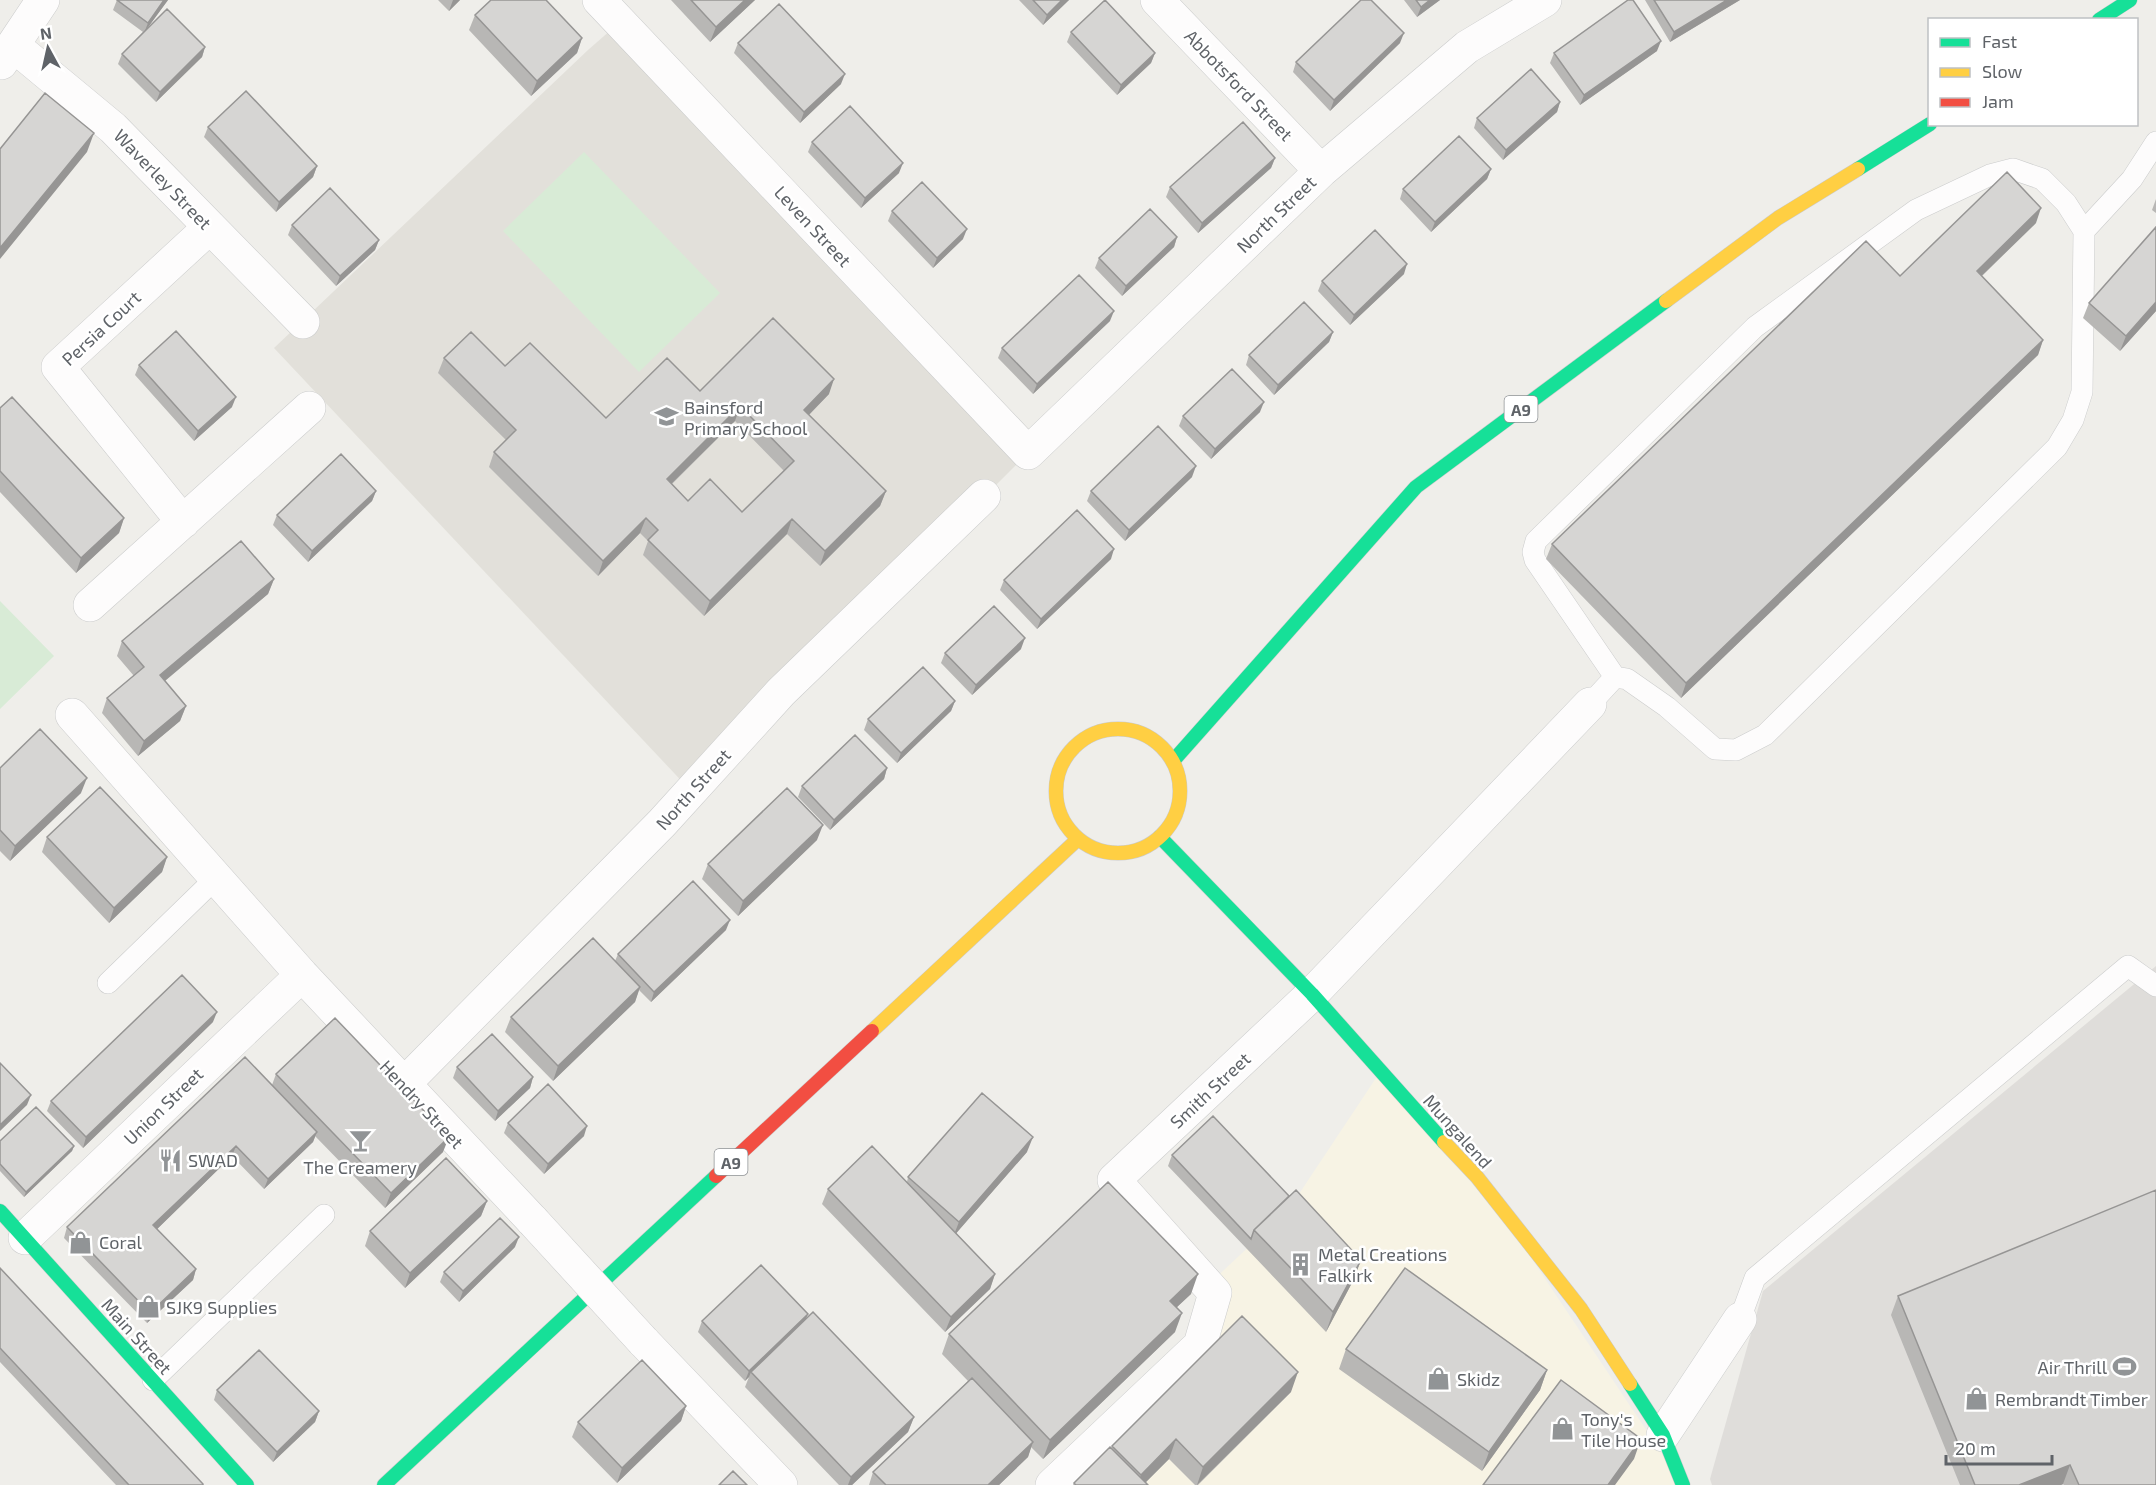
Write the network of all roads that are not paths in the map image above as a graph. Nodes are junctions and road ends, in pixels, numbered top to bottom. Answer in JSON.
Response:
{"nodes":[{"id":1,"x":43,"y":0,"type":"edge"},
{"id":2,"x":599,"y":0,"type":"edge"},
{"id":3,"x":1157,"y":0,"type":"edge"},
{"id":4,"x":1545,"y":0,"type":"edge"},
{"id":5,"x":2130,"y":0,"type":"edge"},
{"id":6,"x":2101,"y":18,"type":"edge"},
{"id":7,"x":7,"y":55,"type":"edge"},
{"id":8,"x":1928,"y":125,"type":"edge"},
{"id":9,"x":2156,"y":142,"type":"edge"},
{"id":10,"x":1321,"y":171,"type":"junction"},
{"id":11,"x":210,"y":227,"type":"junction"},
{"id":12,"x":2084,"y":231,"type":"junction"},
{"id":13,"x":303,"y":322,"type":"dead end"},
{"id":14,"x":309,"y":408,"type":"dead end"},
{"id":15,"x":1028,"y":453,"type":"joint"},
{"id":16,"x":984,"y":496,"type":"dead end"},
{"id":17,"x":183,"y":522,"type":"junction"},
{"id":18,"x":90,"y":605,"type":"dead end"},
{"id":19,"x":1615,"y":677,"type":"junction"},
{"id":20,"x":1590,"y":704,"type":"joint"},
{"id":21,"x":72,"y":715,"type":"dead end"},
{"id":22,"x":1173,"y":761,"type":"junction"},
{"id":23,"x":1160,"y":837,"type":"junction"},
{"id":24,"x":1078,"y":839,"type":"junction"},
{"id":25,"x":216,"y":878,"type":"junction"},
{"id":26,"x":302,"y":975,"type":"junction"},
{"id":27,"x":108,"y":983,"type":"dead end"},
{"id":28,"x":2156,"y":986,"type":"edge"},
{"id":29,"x":1312,"y":994,"type":"junction"},
{"id":30,"x":404,"y":1084,"type":"junction"},
{"id":31,"x":0,"y":1211,"type":"edge"},
{"id":32,"x":324,"y":1215,"type":"dead end"},
{"id":33,"x":25,"y":1238,"type":"junction"},
{"id":34,"x":1740,"y":1319,"type":"joint"},
{"id":35,"x":153,"y":1380,"type":"junction"},
{"id":36,"x":1663,"y":1435,"type":"junction"},
{"id":37,"x":247,"y":1485,"type":"edge"},
{"id":38,"x":384,"y":1485,"type":"edge"},
{"id":39,"x":781,"y":1485,"type":"edge"},
{"id":40,"x":1052,"y":1485,"type":"edge"},
{"id":41,"x":1683,"y":1485,"type":"edge"}],
"edges":[{"from":1,"to":7,"type":"street"},
{"from":2,"to":15,"type":"street","name":"Leven Street"},
{"from":3,"to":10,"type":"street","name":"Abbotsford Street"},
{"from":4,"to":10,"type":"street","name":"North Street"},
{"from":5,"to":6,"type":"main road"},
{"from":7,"to":11,"type":"street","name":"Waverley Street"},
{"from":8,"to":22,"type":"main road","number":"A9"},
{"from":9,"to":12,"type":"lane"},
{"from":10,"to":15,"type":"street","name":"North Street"},
{"from":11,"to":13,"type":"street","name":"Waverley Street"},
{"from":11,"to":17,"type":"street","name":"Persia Court"},
{"from":12,"to":19,"type":"lane"},
{"from":12,"to":19,"type":"lane"},
{"from":14,"to":17,"type":"street"},
{"from":16,"to":30,"type":"street","name":"North Street"},
{"from":17,"to":18,"type":"street"},
{"from":19,"to":20,"type":"lane"},
{"from":20,"to":29,"type":"street","name":"Smith Street"},
{"from":21,"to":25,"type":"street","name":"Hendry Street"},
{"from":22,"to":23,"type":"main road"},
{"from":22,"to":24,"type":"main road"},
{"from":23,"to":24,"type":"main road"},
{"from":23,"to":29,"type":"main road","name":"Mungalend"},
{"from":24,"to":38,"type":"main road","number":"A9"},
{"from":25,"to":26,"type":"street","name":"Hendry Street"},
{"from":25,"to":27,"type":"lane"},
{"from":26,"to":30,"type":"street","name":"Hendry Street"},
{"from":26,"to":33,"type":"street","name":"Union Street"},
{"from":28,"to":34,"type":"lane"},
{"from":29,"to":36,"type":"main road","name":"Mungalend"},
{"from":29,"to":40,"type":"street","name":"Smith Street"},
{"from":30,"to":39,"type":"street","name":"Hendry Street","bridge":true},
{"from":31,"to":33,"type":"main road","name":"Main Street"},
{"from":32,"to":35,"type":"lane"},
{"from":33,"to":35,"type":"main road","name":"Main Street"},
{"from":34,"to":36,"type":"street"},
{"from":35,"to":37,"type":"main road","name":"Main Street"},
{"from":36,"to":41,"type":"main road","name":"Mungalend"}]}
